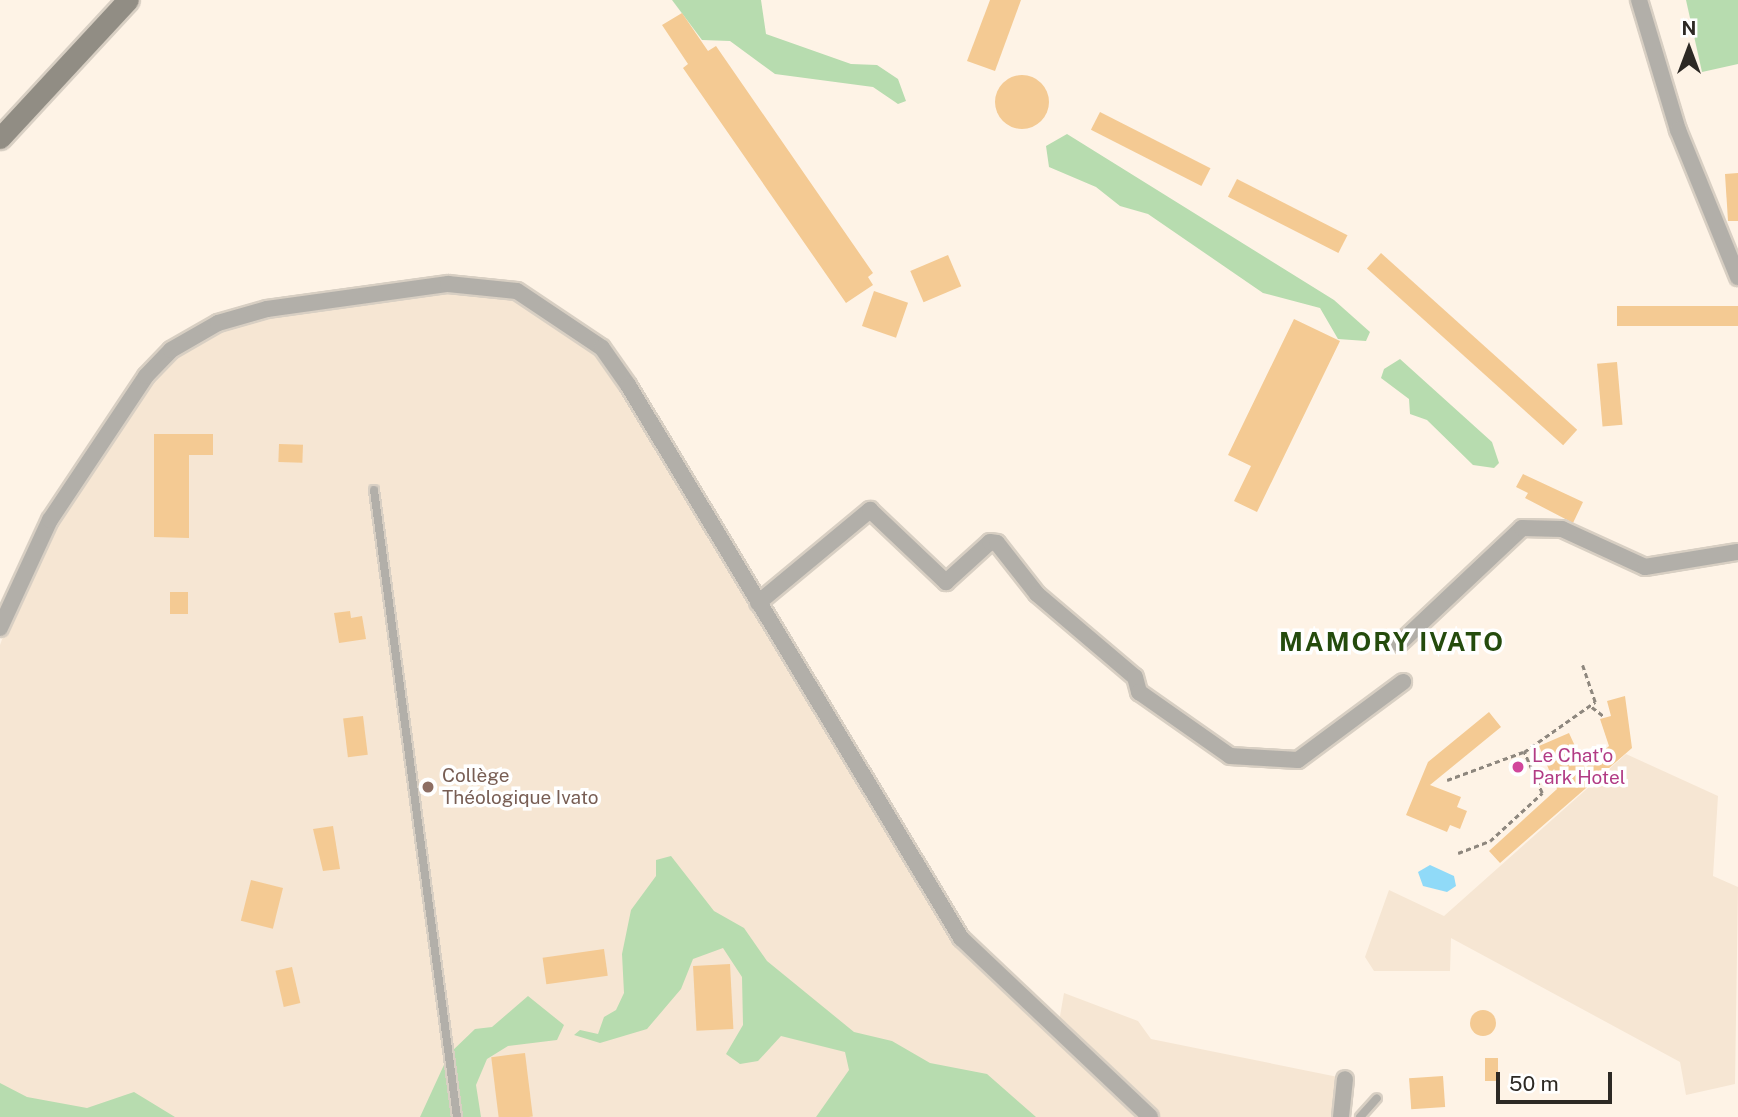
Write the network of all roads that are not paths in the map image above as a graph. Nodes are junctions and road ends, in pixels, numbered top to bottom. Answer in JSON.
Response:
{"nodes":[{"id":1,"x":128,"y":0,"type":"edge"},
{"id":2,"x":1639,"y":0,"type":"edge"},
{"id":3,"x":0,"y":138,"type":"edge"},
{"id":4,"x":1738,"y":277,"type":"edge"},
{"id":5,"x":374,"y":490,"type":"dead end"},
{"id":6,"x":1738,"y":552,"type":"edge"},
{"id":7,"x":758,"y":603,"type":"junction"},
{"id":8,"x":0,"y":628,"type":"edge"},
{"id":9,"x":1399,"y":644,"type":"dead end"},
{"id":10,"x":1404,"y":682,"type":"dead end"},
{"id":11,"x":1345,"y":1079,"type":"dead end"},
{"id":12,"x":1377,"y":1098,"type":"dead end"},
{"id":13,"x":457,"y":1117,"type":"edge"},
{"id":14,"x":1150,"y":1117,"type":"edge"},
{"id":15,"x":1341,"y":1117,"type":"edge"},
{"id":16,"x":1360,"y":1117,"type":"edge"}],
"edges":[{"from":1,"to":3,"type":"main road"},
{"from":2,"to":4,"type":"street"},
{"from":5,"to":13,"type":"lane"},
{"from":6,"to":9,"type":"street"},
{"from":7,"to":8,"type":"street"},
{"from":7,"to":10,"type":"street"},
{"from":7,"to":14,"type":"street"},
{"from":11,"to":15,"type":"street"},
{"from":12,"to":16,"type":"lane"}]}
